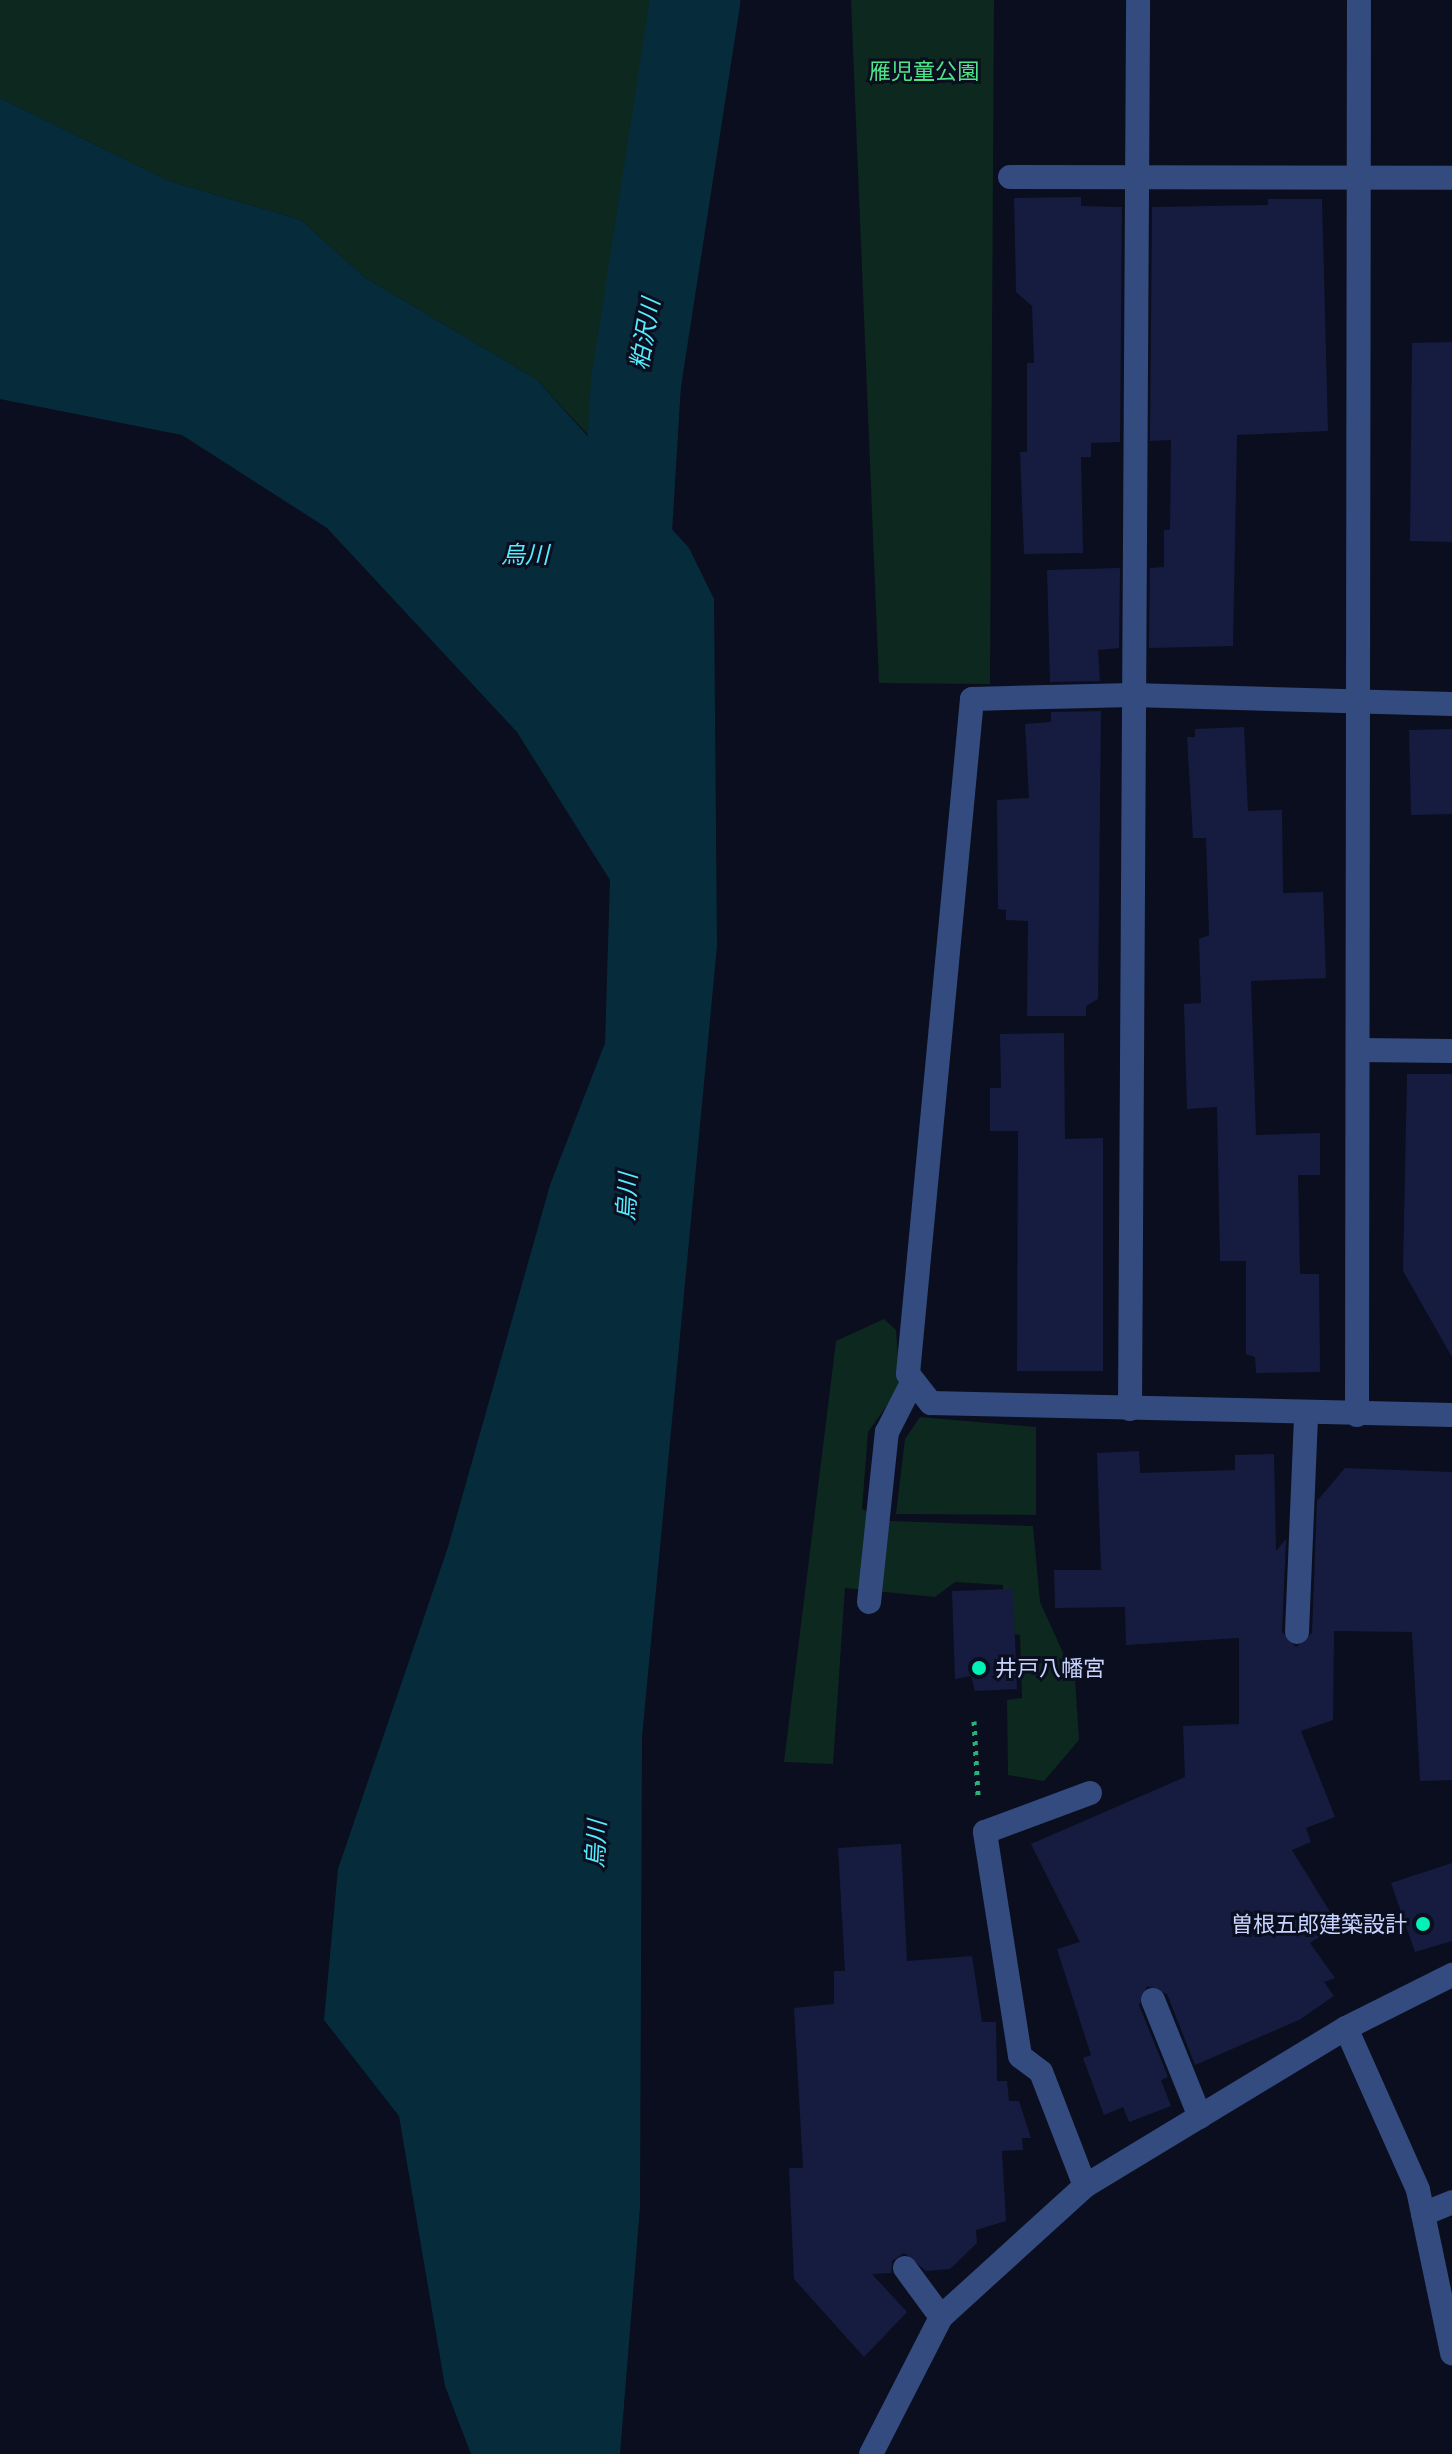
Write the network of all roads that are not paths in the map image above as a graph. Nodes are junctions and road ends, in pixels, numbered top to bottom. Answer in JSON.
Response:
{"nodes":[{"id":1,"x":1138,"y":0,"type":"edge"},
{"id":2,"x":1359,"y":0,"type":"edge"},
{"id":3,"x":1140,"y":174,"type":"junction"},
{"id":4,"x":1356,"y":176,"type":"junction"},
{"id":5,"x":1010,"y":177,"type":"dead end"},
{"id":6,"x":1452,"y":178,"type":"edge"},
{"id":7,"x":1132,"y":695,"type":"junction"},
{"id":8,"x":1358,"y":703,"type":"junction"},
{"id":9,"x":1452,"y":704,"type":"edge"},
{"id":10,"x":1358,"y":1050,"type":"junction"},
{"id":11,"x":1452,"y":1051,"type":"edge"},
{"id":12,"x":913,"y":1381,"type":"junction"},
{"id":13,"x":1130,"y":1409,"type":"junction"},
{"id":14,"x":1306,"y":1414,"type":"junction"},
{"id":15,"x":1357,"y":1415,"type":"junction"},
{"id":16,"x":1452,"y":1415,"type":"edge"},
{"id":17,"x":869,"y":1602,"type":"dead end"},
{"id":18,"x":1297,"y":1632,"type":"dead end"},
{"id":19,"x":1090,"y":1793,"type":"dead end"},
{"id":20,"x":1452,"y":1975,"type":"edge"},
{"id":21,"x":1153,"y":2000,"type":"dead end"},
{"id":22,"x":1346,"y":2028,"type":"junction"},
{"id":23,"x":1200,"y":2117,"type":"junction"},
{"id":24,"x":1085,"y":2186,"type":"junction"},
{"id":25,"x":1452,"y":2202,"type":"edge"},
{"id":26,"x":1423,"y":2214,"type":"junction"},
{"id":27,"x":905,"y":2268,"type":"dead end"},
{"id":28,"x":941,"y":2317,"type":"junction"},
{"id":29,"x":1452,"y":2353,"type":"edge"},
{"id":30,"x":871,"y":2454,"type":"edge"}],
"edges":[{"from":1,"to":3,"type":"street"},
{"from":2,"to":4,"type":"street"},
{"from":3,"to":4,"type":"street"},
{"from":3,"to":5,"type":"street"},
{"from":3,"to":7,"type":"street"},
{"from":4,"to":6,"type":"street"},
{"from":4,"to":8,"type":"street"},
{"from":7,"to":8,"type":"street"},
{"from":7,"to":12,"type":"street"},
{"from":7,"to":13,"type":"street"},
{"from":8,"to":9,"type":"street"},
{"from":8,"to":10,"type":"street"},
{"from":10,"to":11,"type":"street"},
{"from":10,"to":15,"type":"street"},
{"from":12,"to":13,"type":"street"},
{"from":12,"to":17,"type":"street"},
{"from":13,"to":14,"type":"street"},
{"from":14,"to":15,"type":"street"},
{"from":14,"to":18,"type":"street"},
{"from":15,"to":16,"type":"street"},
{"from":19,"to":24,"type":"street"},
{"from":20,"to":22,"type":"street"},
{"from":21,"to":23,"type":"street"},
{"from":22,"to":23,"type":"street"},
{"from":22,"to":26,"type":"street"},
{"from":23,"to":24,"type":"street"},
{"from":24,"to":28,"type":"street"},
{"from":25,"to":26,"type":"street"},
{"from":26,"to":29,"type":"street"},
{"from":27,"to":28,"type":"street"},
{"from":28,"to":30,"type":"street"}]}
